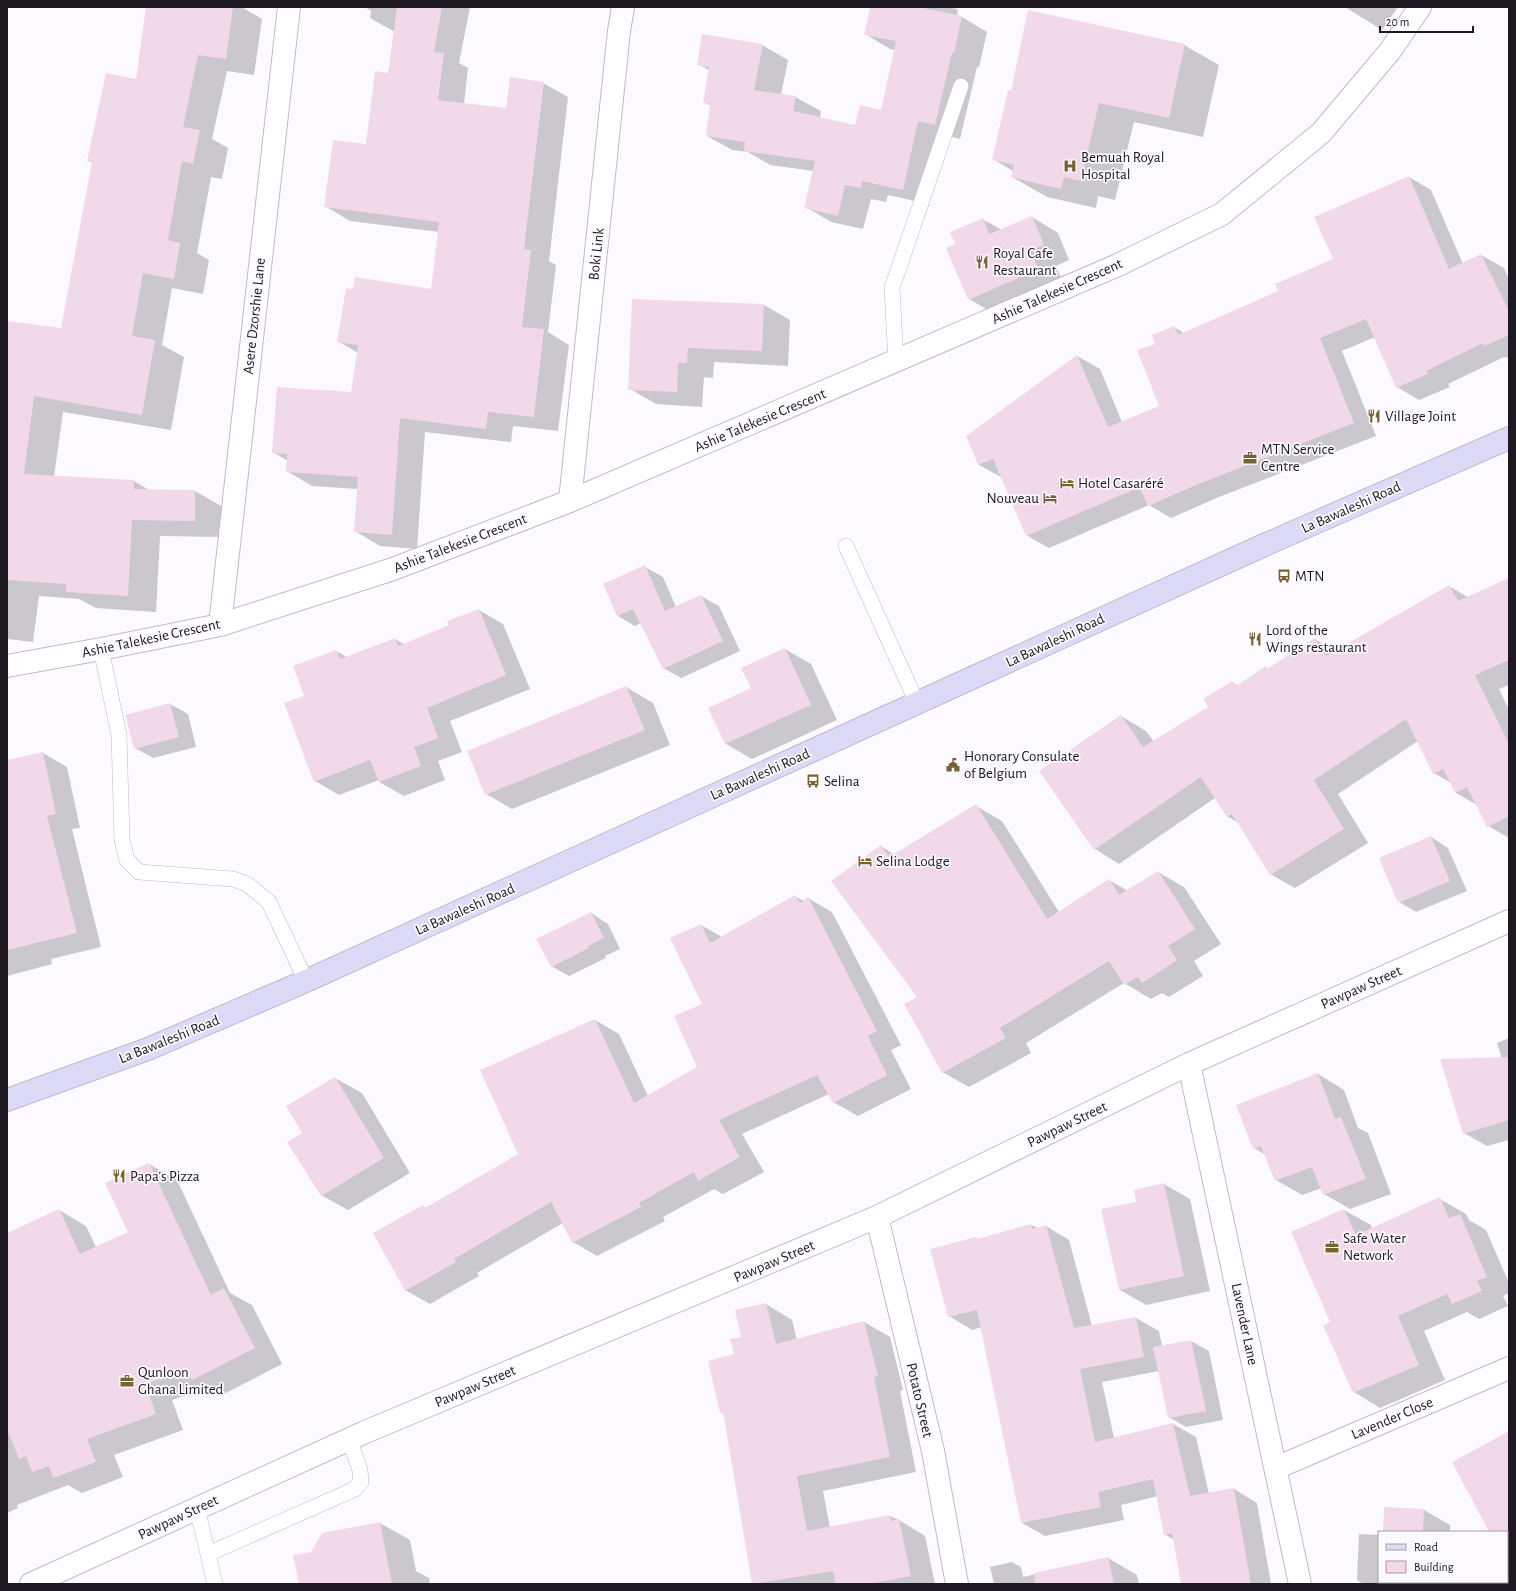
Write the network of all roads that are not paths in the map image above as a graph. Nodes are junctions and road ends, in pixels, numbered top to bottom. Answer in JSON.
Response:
{"nodes":[{"id":1,"x":289,"y":7,"type":"edge"},
{"id":2,"x":623,"y":7,"type":"edge"},
{"id":3,"x":1420,"y":7,"type":"edge"},
{"id":4,"x":961,"y":86,"type":"dead end"},
{"id":5,"x":896,"y":362,"type":"junction"},
{"id":6,"x":1509,"y":438,"type":"edge"},
{"id":7,"x":570,"y":501,"type":"junction"},
{"id":8,"x":846,"y":546,"type":"dead end"},
{"id":9,"x":220,"y":625,"type":"junction"},
{"id":10,"x":101,"y":649,"type":"junction"},
{"id":11,"x":7,"y":666,"type":"edge"},
{"id":12,"x":918,"y":703,"type":"junction"},
{"id":13,"x":1509,"y":922,"type":"edge"},
{"id":14,"x":306,"y":981,"type":"junction"},
{"id":15,"x":1189,"y":1064,"type":"junction"},
{"id":16,"x":7,"y":1100,"type":"edge"},
{"id":17,"x":877,"y":1217,"type":"junction"},
{"id":18,"x":1509,"y":1368,"type":"edge"},
{"id":19,"x":349,"y":1439,"type":"junction"},
{"id":20,"x":1276,"y":1468,"type":"junction"},
{"id":21,"x":197,"y":1508,"type":"junction"},
{"id":22,"x":208,"y":1554,"type":"junction"},
{"id":23,"x":31,"y":1584,"type":"edge"},
{"id":24,"x":215,"y":1584,"type":"edge"},
{"id":25,"x":956,"y":1584,"type":"edge"},
{"id":26,"x":1300,"y":1584,"type":"edge"}],
"edges":[{"from":1,"to":9,"type":"street","name":"Asere Dzorshie Lane"},
{"from":2,"to":7,"type":"street","name":"Boki Link"},
{"from":3,"to":5,"type":"street","name":"Ashie Talekesie Crescent"},
{"from":4,"to":5,"type":"lane"},
{"from":5,"to":7,"type":"street","name":"Ashie Talekesie Crescent"},
{"from":6,"to":12,"type":"main road","name":"La Bawaleshi Road"},
{"from":7,"to":9,"type":"street","name":"Ashie Talekesie Crescent"},
{"from":8,"to":12,"type":"lane"},
{"from":9,"to":10,"type":"street","name":"Ashie Talekesie Crescent"},
{"from":10,"to":11,"type":"street","name":"Ashie Talekesie Crescent"},
{"from":10,"to":14,"type":"lane"},
{"from":12,"to":14,"type":"main road","name":"La Bawaleshi Road"},
{"from":13,"to":15,"type":"street","name":"Pawpaw Street"},
{"from":14,"to":16,"type":"main road","name":"La Bawaleshi Road"},
{"from":15,"to":17,"type":"street","name":"Pawpaw Street"},
{"from":15,"to":20,"type":"street","name":"Lavender Lane"},
{"from":17,"to":19,"type":"street","name":"Pawpaw Street"},
{"from":17,"to":25,"type":"street","name":"Potato Street"},
{"from":18,"to":20,"type":"street","name":"Lavender Close"},
{"from":19,"to":21,"type":"street","name":"Pawpaw Street"},
{"from":19,"to":22,"type":"lane"},
{"from":20,"to":26,"type":"street","name":"Lavender Lane"},
{"from":21,"to":22,"type":"lane"},
{"from":21,"to":23,"type":"street","name":"Pawpaw Street"},
{"from":22,"to":24,"type":"lane"}]}
